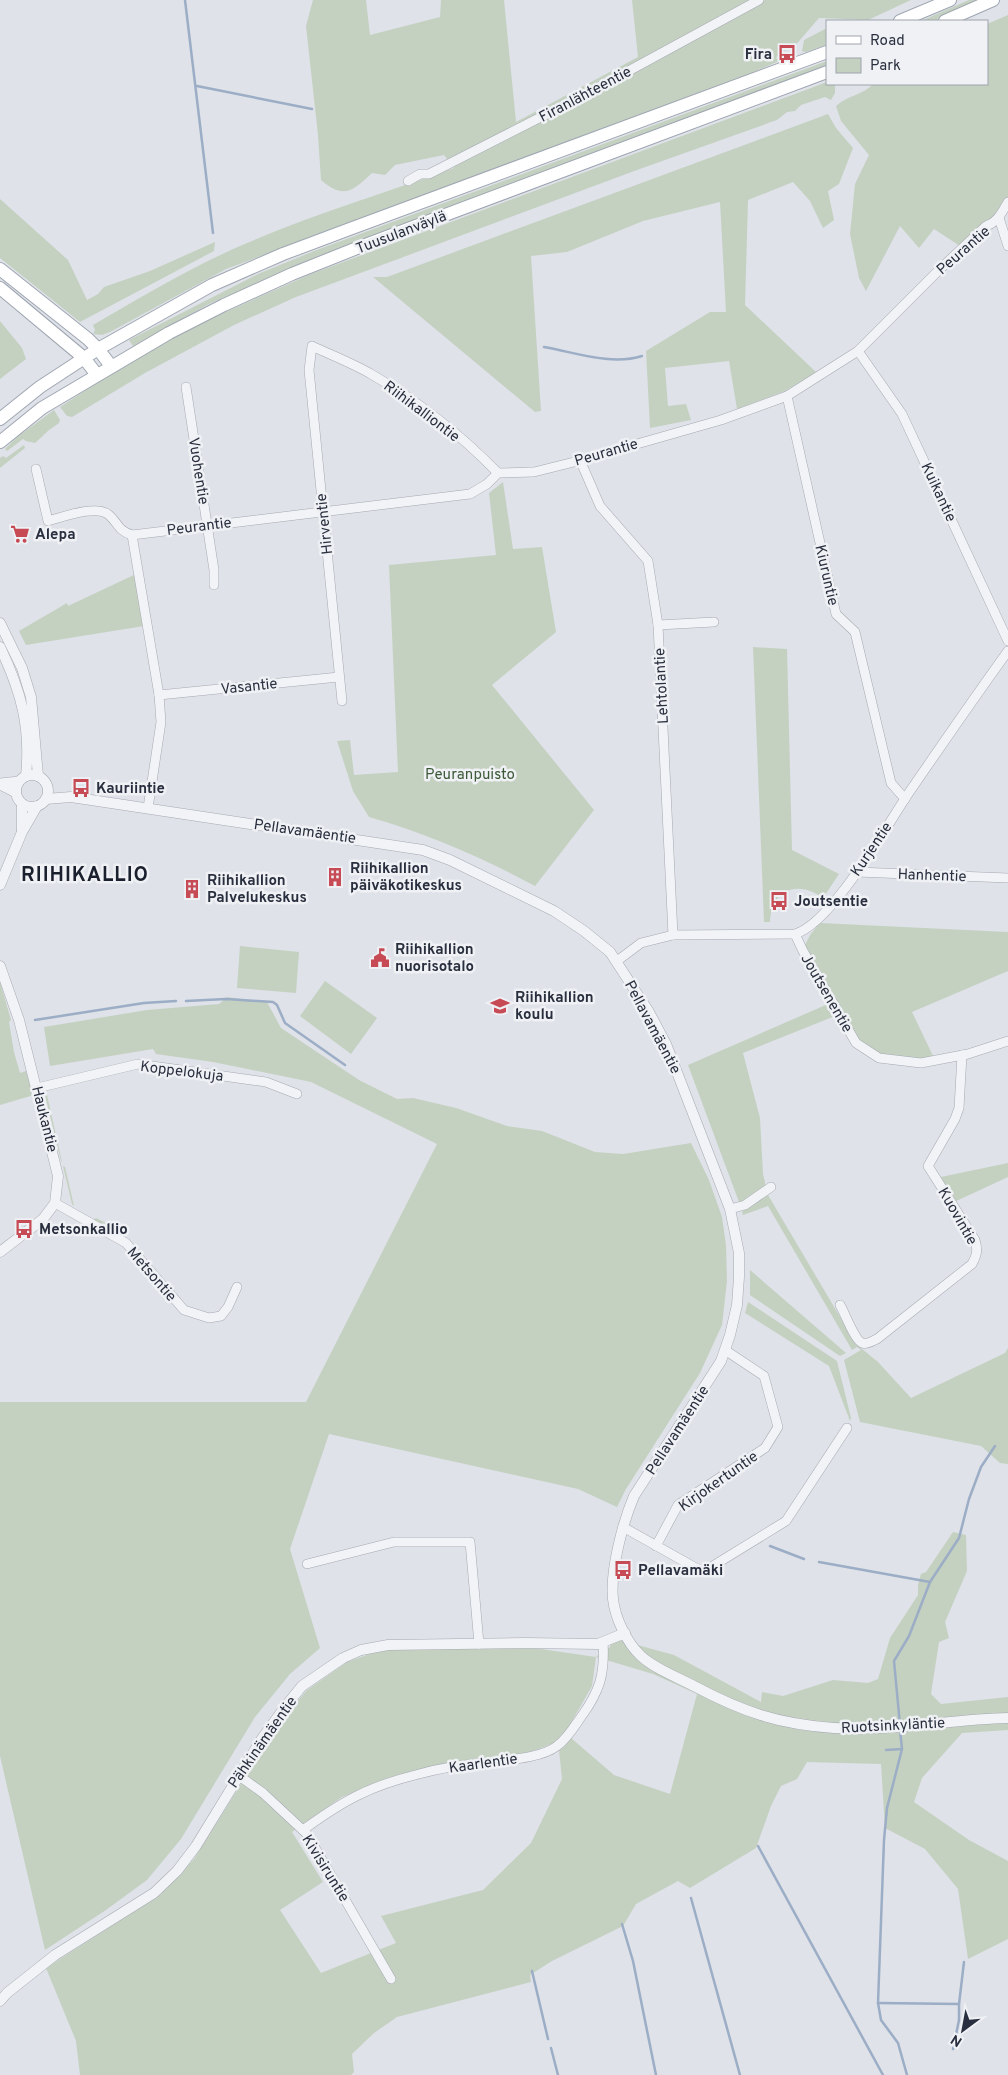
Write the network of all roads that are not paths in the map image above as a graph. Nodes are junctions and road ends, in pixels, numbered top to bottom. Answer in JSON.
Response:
{"nodes":[{"id":1,"x":759,"y":0,"type":"edge"},
{"id":2,"x":950,"y":0,"type":"edge"},
{"id":3,"x":993,"y":0,"type":"edge"},
{"id":4,"x":902,"y":20,"type":"edge"},
{"id":5,"x":947,"y":20,"type":"edge"},
{"id":6,"x":826,"y":52,"type":"edge"},
{"id":7,"x":826,"y":72,"type":"edge"},
{"id":8,"x":408,"y":181,"type":"dead end"},
{"id":9,"x":1008,"y":202,"type":"edge"},
{"id":10,"x":999,"y":218,"type":"junction"},
{"id":11,"x":1008,"y":246,"type":"edge"},
{"id":12,"x":0,"y":269,"type":"edge"},
{"id":13,"x":0,"y":288,"type":"edge"},
{"id":14,"x":312,"y":346,"type":"joint"},
{"id":15,"x":98,"y":349,"type":"junction"},
{"id":16,"x":858,"y":351,"type":"junction"},
{"id":17,"x":84,"y":358,"type":"junction"},
{"id":18,"x":111,"y":366,"type":"junction"},
{"id":19,"x":97,"y":375,"type":"junction"},
{"id":20,"x":186,"y":387,"type":"dead end"},
{"id":21,"x":787,"y":396,"type":"junction"},
{"id":22,"x":0,"y":419,"type":"edge"},
{"id":23,"x":0,"y":442,"type":"edge"},
{"id":24,"x":580,"y":460,"type":"junction"},
{"id":25,"x":36,"y":469,"type":"dead end"},
{"id":26,"x":498,"y":473,"type":"junction"},
{"id":27,"x":323,"y":511,"type":"junction"},
{"id":28,"x":207,"y":525,"type":"junction"},
{"id":29,"x":132,"y":535,"type":"junction"},
{"id":30,"x":214,"y":585,"type":"dead end"},
{"id":31,"x":714,"y":622,"type":"dead end"},
{"id":32,"x":0,"y":623,"type":"edge"},
{"id":33,"x":658,"y":625,"type":"junction"},
{"id":34,"x":1008,"y":640,"type":"edge"},
{"id":35,"x":0,"y":647,"type":"edge"},
{"id":36,"x":1008,"y":651,"type":"edge"},
{"id":37,"x":339,"y":677,"type":"junction"},
{"id":38,"x":159,"y":695,"type":"junction"},
{"id":39,"x":342,"y":701,"type":"dead end"},
{"id":40,"x":38,"y":776,"type":"junction"},
{"id":41,"x":22,"y":779,"type":"junction"},
{"id":42,"x":0,"y":784,"type":"edge"},
{"id":43,"x":48,"y":788,"type":"junction"},
{"id":44,"x":16,"y":792,"type":"junction"},
{"id":45,"x":71,"y":797,"type":"junction"},
{"id":46,"x":46,"y":799,"type":"junction"},
{"id":47,"x":905,"y":800,"type":"junction"},
{"id":48,"x":22,"y":804,"type":"junction"},
{"id":49,"x":37,"y":806,"type":"junction"},
{"id":50,"x":148,"y":808,"type":"junction"},
{"id":51,"x":22,"y":832,"type":"junction"},
{"id":52,"x":857,"y":872,"type":"junction"},
{"id":53,"x":1008,"y":878,"type":"edge"},
{"id":54,"x":0,"y":885,"type":"edge"},
{"id":55,"x":795,"y":934,"type":"junction"},
{"id":56,"x":673,"y":935,"type":"junction"},
{"id":57,"x":617,"y":961,"type":"junction"},
{"id":58,"x":0,"y":966,"type":"edge"},
{"id":59,"x":1008,"y":1041,"type":"edge"},
{"id":60,"x":962,"y":1055,"type":"junction"},
{"id":61,"x":37,"y":1088,"type":"junction"},
{"id":62,"x":297,"y":1094,"type":"dead end"},
{"id":63,"x":771,"y":1187,"type":"dead end"},
{"id":64,"x":55,"y":1203,"type":"junction"},
{"id":65,"x":730,"y":1209,"type":"junction"},
{"id":66,"x":0,"y":1252,"type":"edge"},
{"id":67,"x":237,"y":1286,"type":"dead end"},
{"id":68,"x":840,"y":1305,"type":"dead end"},
{"id":69,"x":725,"y":1350,"type":"junction"},
{"id":70,"x":848,"y":1428,"type":"dead end"},
{"id":71,"x":623,"y":1528,"type":"junction"},
{"id":72,"x":656,"y":1546,"type":"junction"},
{"id":73,"x":307,"y":1564,"type":"dead end"},
{"id":74,"x":625,"y":1633,"type":"junction"},
{"id":75,"x":603,"y":1642,"type":"junction"},
{"id":76,"x":479,"y":1644,"type":"junction"},
{"id":77,"x":1008,"y":1718,"type":"edge"},
{"id":78,"x":238,"y":1775,"type":"junction"},
{"id":79,"x":303,"y":1830,"type":"junction"},
{"id":80,"x":392,"y":1979,"type":"dead end"},
{"id":81,"x":0,"y":2001,"type":"edge"}],
"edges":[{"from":1,"to":8,"type":"street","name":"Firanlähteentie"},
{"from":2,"to":4,"type":"main road"},
{"from":3,"to":5,"type":"main road"},
{"from":6,"to":15,"type":"main road","name":"Tuusulanväylä"},
{"from":7,"to":18,"type":"main road","name":"Tuusulanväylä"},
{"from":9,"to":10,"type":"street","name":"Peurantie"},
{"from":10,"to":11,"type":"street"},
{"from":10,"to":16,"type":"street","name":"Peurantie"},
{"from":12,"to":15,"type":"main road"},
{"from":13,"to":17,"type":"main road"},
{"from":14,"to":26,"type":"street","name":"Riihikalliontie"},
{"from":14,"to":27,"type":"street","name":"Hirventie"},
{"from":15,"to":17,"type":"main road","name":"Tuusulanväylä"},
{"from":15,"to":18,"type":"main road"},
{"from":16,"to":21,"type":"street","name":"Peurantie"},
{"from":16,"to":34,"type":"street","name":"Kuikantie"},
{"from":17,"to":19,"type":"main road"},
{"from":17,"to":22,"type":"main road","name":"Tuusulanväylä"},
{"from":18,"to":19,"type":"main road","name":"Tuusulanväylä"},
{"from":19,"to":23,"type":"main road","name":"Tuusulanväylä"},
{"from":20,"to":28,"type":"street","name":"Vuohentie"},
{"from":21,"to":24,"type":"street","name":"Peurantie"},
{"from":21,"to":47,"type":"street","name":"Kiuruntie"},
{"from":24,"to":26,"type":"street","name":"Peurantie"},
{"from":24,"to":33,"type":"street","name":"Lehtolantie"},
{"from":25,"to":29,"type":"street"},
{"from":26,"to":27,"type":"street","name":"Peurantie"},
{"from":27,"to":28,"type":"street","name":"Peurantie"},
{"from":27,"to":37,"type":"street","name":"Hirventie"},
{"from":28,"to":29,"type":"street","name":"Peurantie"},
{"from":28,"to":30,"type":"street","name":"Vuohentie"},
{"from":29,"to":38,"type":"street"},
{"from":31,"to":33,"type":"street"},
{"from":32,"to":40,"type":"street"},
{"from":33,"to":56,"type":"street","name":"Lehtolantie"},
{"from":35,"to":41,"type":"street"},
{"from":36,"to":47,"type":"street","name":"Kurjentie"},
{"from":37,"to":38,"type":"street","name":"Vasantie"},
{"from":37,"to":39,"type":"street","name":"Hirventie"},
{"from":38,"to":50,"type":"street"},
{"from":40,"to":41,"type":"street"},
{"from":40,"to":43,"type":"street"},
{"from":41,"to":42,"type":"street"},
{"from":41,"to":44,"type":"street"},
{"from":42,"to":44,"type":"street"},
{"from":43,"to":45,"type":"street","name":"Pellavamäentie"},
{"from":43,"to":46,"type":"street"},
{"from":44,"to":48,"type":"street"},
{"from":45,"to":46,"type":"street","name":"Pellavamäentie"},
{"from":45,"to":50,"type":"street","name":"Pellavamäentie"},
{"from":46,"to":49,"type":"street"},
{"from":47,"to":52,"type":"street","name":"Kurjentie"},
{"from":48,"to":49,"type":"street"},
{"from":48,"to":51,"type":"street"},
{"from":49,"to":51,"type":"street"},
{"from":50,"to":57,"type":"street","name":"Pellavamäentie"},
{"from":51,"to":54,"type":"street"},
{"from":52,"to":53,"type":"street","name":"Hanhentie"},
{"from":52,"to":55,"type":"street","name":"Kurjentie"},
{"from":55,"to":56,"type":"street"},
{"from":55,"to":60,"type":"street","name":"Joutsenentie"},
{"from":56,"to":57,"type":"street"},
{"from":57,"to":65,"type":"street","name":"Pellavamäentie"},
{"from":58,"to":61,"type":"street","name":"Haukantie"},
{"from":59,"to":60,"type":"street","name":"Joutsenentie"},
{"from":60,"to":68,"type":"street","name":"Kuovintie"},
{"from":61,"to":62,"type":"street","name":"Koppelokuja"},
{"from":61,"to":64,"type":"street","name":"Haukantie"},
{"from":63,"to":65,"type":"street"},
{"from":64,"to":66,"type":"street"},
{"from":64,"to":67,"type":"street","name":"Metsontie"},
{"from":65,"to":69,"type":"street","name":"Pellavamäentie"},
{"from":69,"to":71,"type":"street","name":"Pellavamäentie"},
{"from":69,"to":72,"type":"street","name":"Kirjokertuntie"},
{"from":70,"to":72,"type":"street"},
{"from":71,"to":72,"type":"street"},
{"from":71,"to":74,"type":"street","name":"Pellavamäentie"},
{"from":73,"to":76,"type":"street"},
{"from":74,"to":75,"type":"street","name":"Pähkinämäentie"},
{"from":74,"to":77,"type":"street","name":"Ruotsinkyläntie"},
{"from":75,"to":76,"type":"street","name":"Pähkinämäentie"},
{"from":75,"to":79,"type":"street","name":"Kaarlentie"},
{"from":76,"to":78,"type":"street","name":"Pähkinämäentie"},
{"from":78,"to":79,"type":"street","name":"Kivisiruntie"},
{"from":78,"to":81,"type":"street","name":"Pähkinämäentie"},
{"from":79,"to":80,"type":"street","name":"Kivisiruntie"}]}
